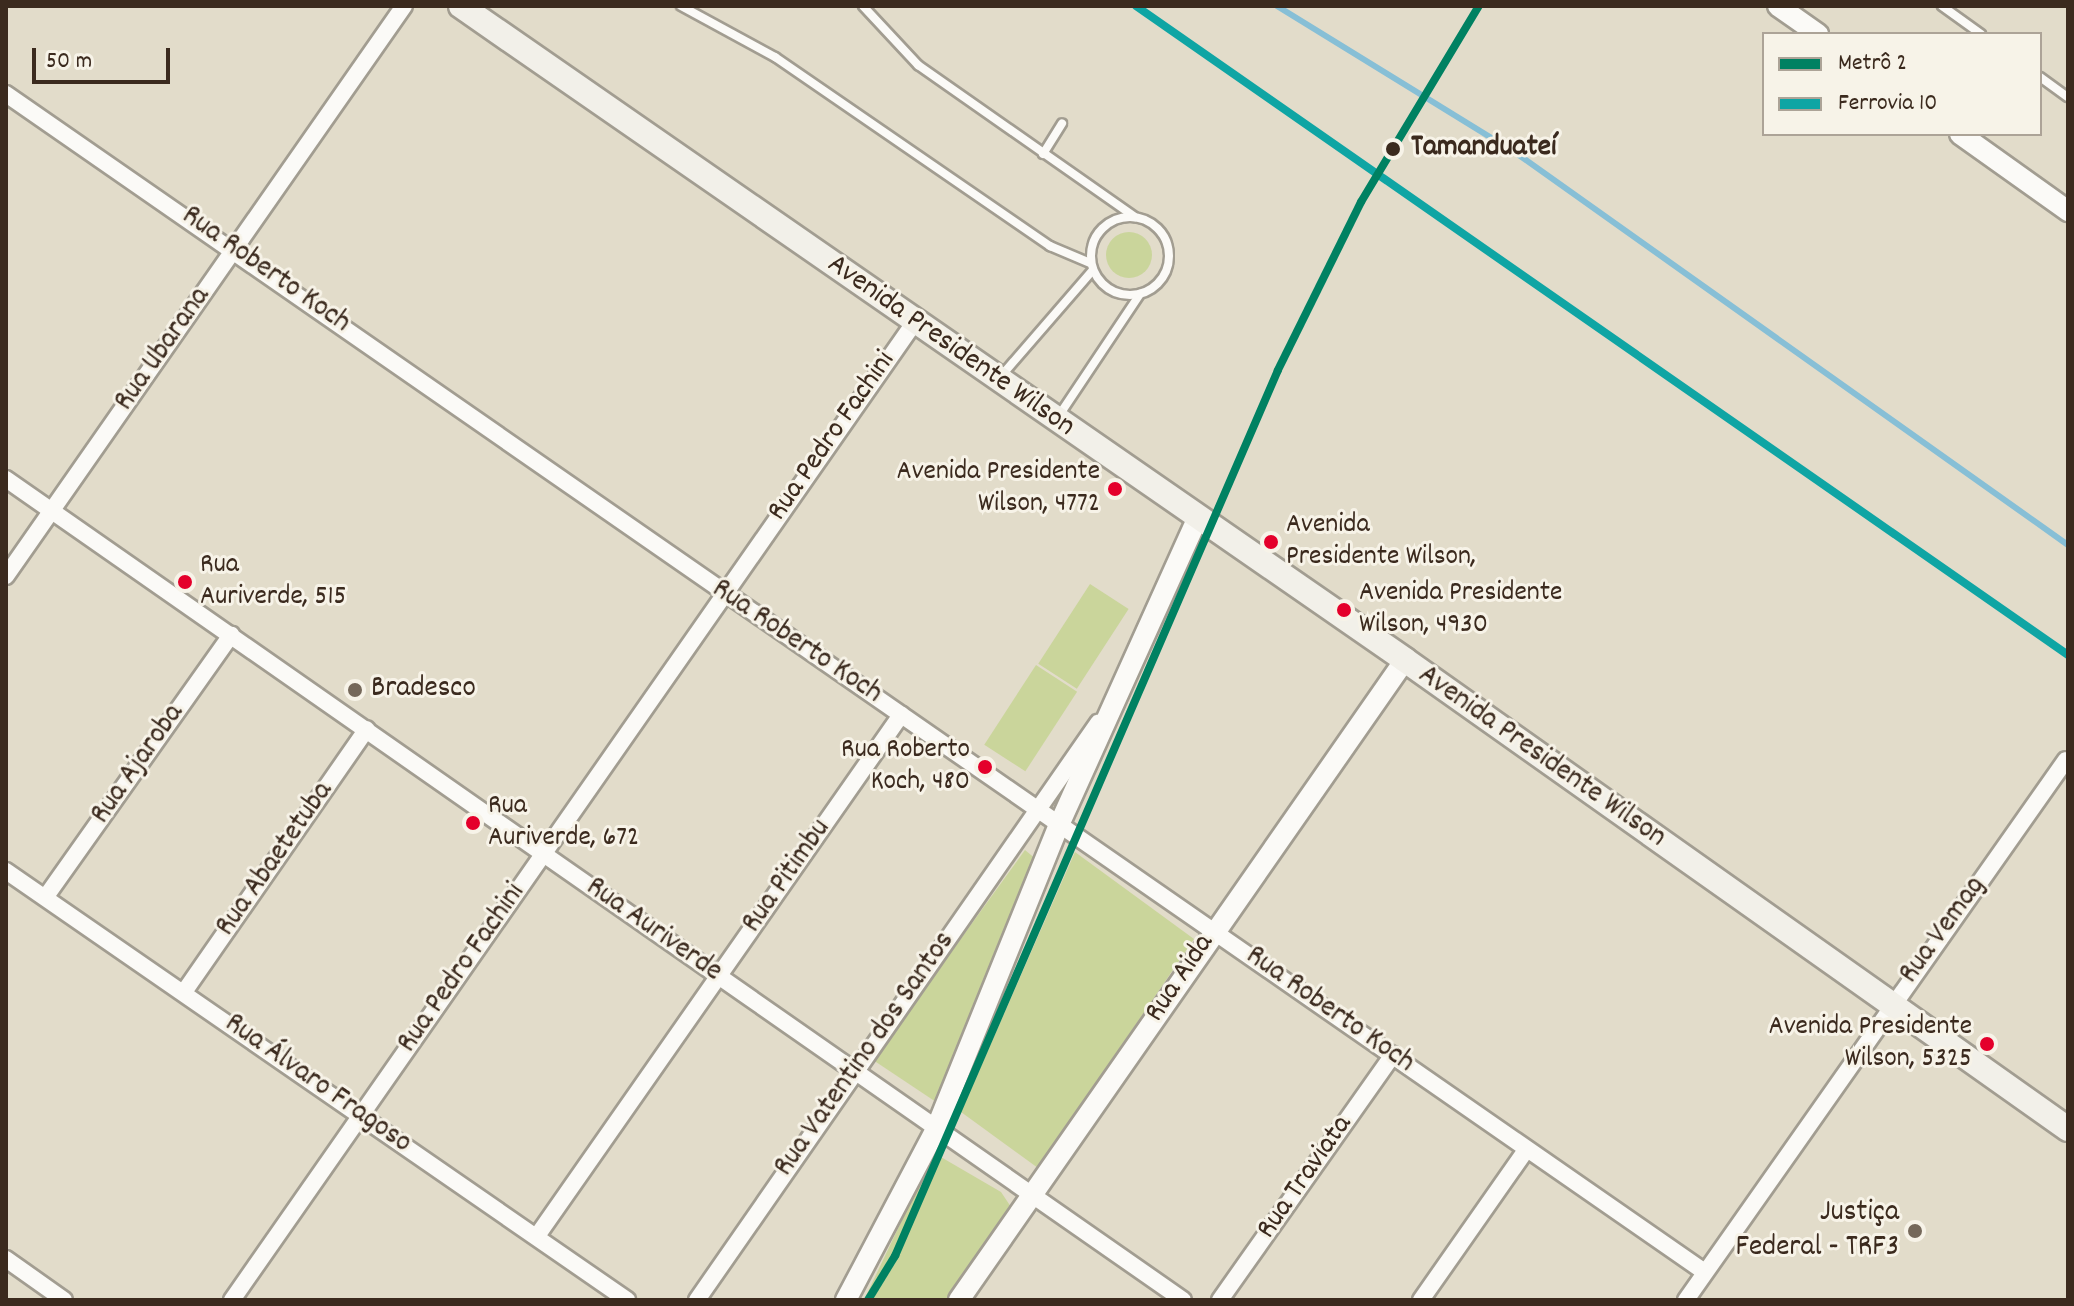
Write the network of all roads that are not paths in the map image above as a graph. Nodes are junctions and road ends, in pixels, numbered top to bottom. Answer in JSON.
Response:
{"nodes":[{"id":1,"x":404,"y":6,"type":"edge"},
{"id":2,"x":461,"y":6,"type":"edge"},
{"id":3,"x":681,"y":6,"type":"edge"},
{"id":4,"x":863,"y":6,"type":"edge"},
{"id":5,"x":1778,"y":6,"type":"edge"},
{"id":6,"x":1942,"y":6,"type":"edge"},
{"id":7,"x":1815,"y":32,"type":"edge"},
{"id":8,"x":1978,"y":32,"type":"edge"},
{"id":9,"x":2042,"y":78,"type":"edge"},
{"id":10,"x":6,"y":94,"type":"edge"},
{"id":11,"x":2068,"y":97,"type":"edge"},
{"id":12,"x":1062,"y":123,"type":"dead end"},
{"id":13,"x":1963,"y":136,"type":"edge"},
{"id":14,"x":1043,"y":154,"type":"junction"},
{"id":15,"x":2068,"y":211,"type":"edge"},
{"id":16,"x":1135,"y":217,"type":"junction"},
{"id":17,"x":235,"y":249,"type":"junction"},
{"id":18,"x":1092,"y":267,"type":"junction"},
{"id":19,"x":1140,"y":294,"type":"junction"},
{"id":20,"x":914,"y":323,"type":"junction"},
{"id":21,"x":997,"y":381,"type":"junction"},
{"id":22,"x":1056,"y":421,"type":"junction"},
{"id":23,"x":6,"y":479,"type":"edge"},
{"id":24,"x":52,"y":512,"type":"junction"},
{"id":25,"x":1197,"y":520,"type":"junction"},
{"id":26,"x":6,"y":576,"type":"edge"},
{"id":27,"x":723,"y":594,"type":"junction"},
{"id":28,"x":231,"y":635,"type":"junction"},
{"id":29,"x":1405,"y":660,"type":"junction"},
{"id":30,"x":1120,"y":691,"type":"junction"},
{"id":31,"x":901,"y":715,"type":"junction"},
{"id":32,"x":367,"y":729,"type":"junction"},
{"id":33,"x":2066,"y":760,"type":"edge"},
{"id":34,"x":1038,"y":811,"type":"junction"},
{"id":35,"x":1059,"y":825,"type":"junction"},
{"id":36,"x":544,"y":854,"type":"junction"},
{"id":37,"x":6,"y":871,"type":"edge"},
{"id":38,"x":47,"y":895,"type":"junction"},
{"id":39,"x":1214,"y":930,"type":"junction"},
{"id":40,"x":718,"y":978,"type":"junction"},
{"id":41,"x":184,"y":992,"type":"junction"},
{"id":42,"x":1890,"y":1006,"type":"junction"},
{"id":43,"x":1393,"y":1055,"type":"junction"},
{"id":44,"x":853,"y":1072,"type":"junction"},
{"id":45,"x":361,"y":1116,"type":"junction"},
{"id":46,"x":936,"y":1129,"type":"junction"},
{"id":47,"x":2068,"y":1129,"type":"edge"},
{"id":48,"x":1526,"y":1150,"type":"junction"},
{"id":49,"x":1033,"y":1196,"type":"junction"},
{"id":50,"x":537,"y":1236,"type":"junction"},
{"id":51,"x":6,"y":1259,"type":"edge"},
{"id":52,"x":1705,"y":1272,"type":"junction"},
{"id":53,"x":64,"y":1300,"type":"edge"},
{"id":54,"x":232,"y":1300,"type":"edge"},
{"id":55,"x":627,"y":1300,"type":"edge"},
{"id":56,"x":697,"y":1300,"type":"edge"},
{"id":57,"x":846,"y":1300,"type":"edge"},
{"id":58,"x":959,"y":1300,"type":"edge"},
{"id":59,"x":1183,"y":1300,"type":"edge"},
{"id":60,"x":1220,"y":1300,"type":"edge"},
{"id":61,"x":1421,"y":1300,"type":"edge"},
{"id":62,"x":1686,"y":1300,"type":"edge"}],
"edges":[{"from":1,"to":17,"type":"street","name":"Rua Ubarana"},
{"from":2,"to":20,"type":"main road","name":"Avenida Presidente Wilson"},
{"from":3,"to":18,"type":"lane"},
{"from":4,"to":14,"type":"lane"},
{"from":5,"to":7,"type":"street"},
{"from":6,"to":8,"type":"lane"},
{"from":9,"to":11,"type":"lane"},
{"from":10,"to":17,"type":"street","name":"Rua Roberto Koch"},
{"from":12,"to":14,"type":"lane"},
{"from":13,"to":15,"type":"street"},
{"from":14,"to":16,"type":"lane"},
{"from":16,"to":18,"type":"lane"},
{"from":16,"to":19,"type":"lane"},
{"from":17,"to":24,"type":"street","name":"Rua Ubarana"},
{"from":17,"to":27,"type":"street","name":"Rua Roberto Koch"},
{"from":18,"to":19,"type":"lane"},
{"from":18,"to":21,"type":"lane"},
{"from":19,"to":22,"type":"lane"},
{"from":20,"to":21,"type":"main road","name":"Avenida Presidente Wilson"},
{"from":20,"to":27,"type":"street","name":"Rua Pedro Fachini"},
{"from":21,"to":22,"type":"main road","name":"Avenida Presidente Wilson"},
{"from":22,"to":25,"type":"main road","name":"Avenida Presidente Wilson"},
{"from":23,"to":24,"type":"street","name":"Rua Auriverde"},
{"from":24,"to":26,"type":"street","name":"Rua Ubarana"},
{"from":24,"to":28,"type":"street","name":"Rua Auriverde"},
{"from":25,"to":29,"type":"main road","name":"Avenida Presidente Wilson"},
{"from":25,"to":30,"type":"street"},
{"from":27,"to":31,"type":"street","name":"Rua Roberto Koch"},
{"from":27,"to":36,"type":"street","name":"Rua Pedro Fachini"},
{"from":28,"to":32,"type":"street","name":"Rua Auriverde"},
{"from":28,"to":38,"type":"street","name":"Rua Ajaroba"},
{"from":29,"to":39,"type":"street","name":"Rua Aida"},
{"from":29,"to":42,"type":"main road","name":"Avenida Presidente Wilson"},
{"from":30,"to":34,"type":"street","name":"Rua Vatentino dos Santos"},
{"from":30,"to":35,"type":"street"},
{"from":31,"to":34,"type":"street","name":"Rua Roberto Koch"},
{"from":31,"to":40,"type":"street","name":"Rua Pitimbu"},
{"from":32,"to":36,"type":"street","name":"Rua Auriverde"},
{"from":32,"to":41,"type":"street","name":"Rua Abaetetuba"},
{"from":33,"to":42,"type":"street","name":"Rua Vemag"},
{"from":34,"to":35,"type":"street","name":"Rua Roberto Koch"},
{"from":34,"to":44,"type":"street","name":"Rua Vatentino dos Santos"},
{"from":35,"to":39,"type":"street","name":"Rua Roberto Koch"},
{"from":35,"to":46,"type":"street"},
{"from":36,"to":40,"type":"street","name":"Rua Auriverde"},
{"from":36,"to":45,"type":"street","name":"Rua Pedro Fachini"},
{"from":37,"to":38,"type":"street","name":"Rua Álvaro Fragoso"},
{"from":38,"to":41,"type":"street","name":"Rua Álvaro Fragoso"},
{"from":39,"to":43,"type":"street","name":"Rua Roberto Koch"},
{"from":39,"to":49,"type":"street","name":"Rua Aida"},
{"from":40,"to":44,"type":"street","name":"Rua Auriverde"},
{"from":40,"to":50,"type":"street","name":"Rua Pitimbu"},
{"from":41,"to":45,"type":"street","name":"Rua Álvaro Fragoso"},
{"from":42,"to":47,"type":"main road","name":"Avenida Presidente Wilson"},
{"from":42,"to":52,"type":"street","name":"Rua Vemag"},
{"from":43,"to":48,"type":"street","name":"Rua Roberto Koch"},
{"from":43,"to":60,"type":"street","name":"Rua Traviata"},
{"from":44,"to":46,"type":"street","name":"Rua Auriverde"},
{"from":44,"to":56,"type":"street","name":"Rua Vatentino dos Santos"},
{"from":45,"to":50,"type":"street","name":"Rua Álvaro Fragoso"},
{"from":45,"to":54,"type":"street","name":"Rua Pedro Fachini"},
{"from":46,"to":49,"type":"street","name":"Rua Auriverde"},
{"from":46,"to":57,"type":"street"},
{"from":48,"to":52,"type":"street","name":"Rua Roberto Koch"},
{"from":48,"to":61,"type":"street"},
{"from":49,"to":58,"type":"street","name":"Rua Aida"},
{"from":49,"to":59,"type":"street","name":"Rua Auriverde"},
{"from":50,"to":55,"type":"street","name":"Rua Álvaro Fragoso"},
{"from":51,"to":53,"type":"street"},
{"from":52,"to":62,"type":"street","name":"Rua Vemag"}]}
